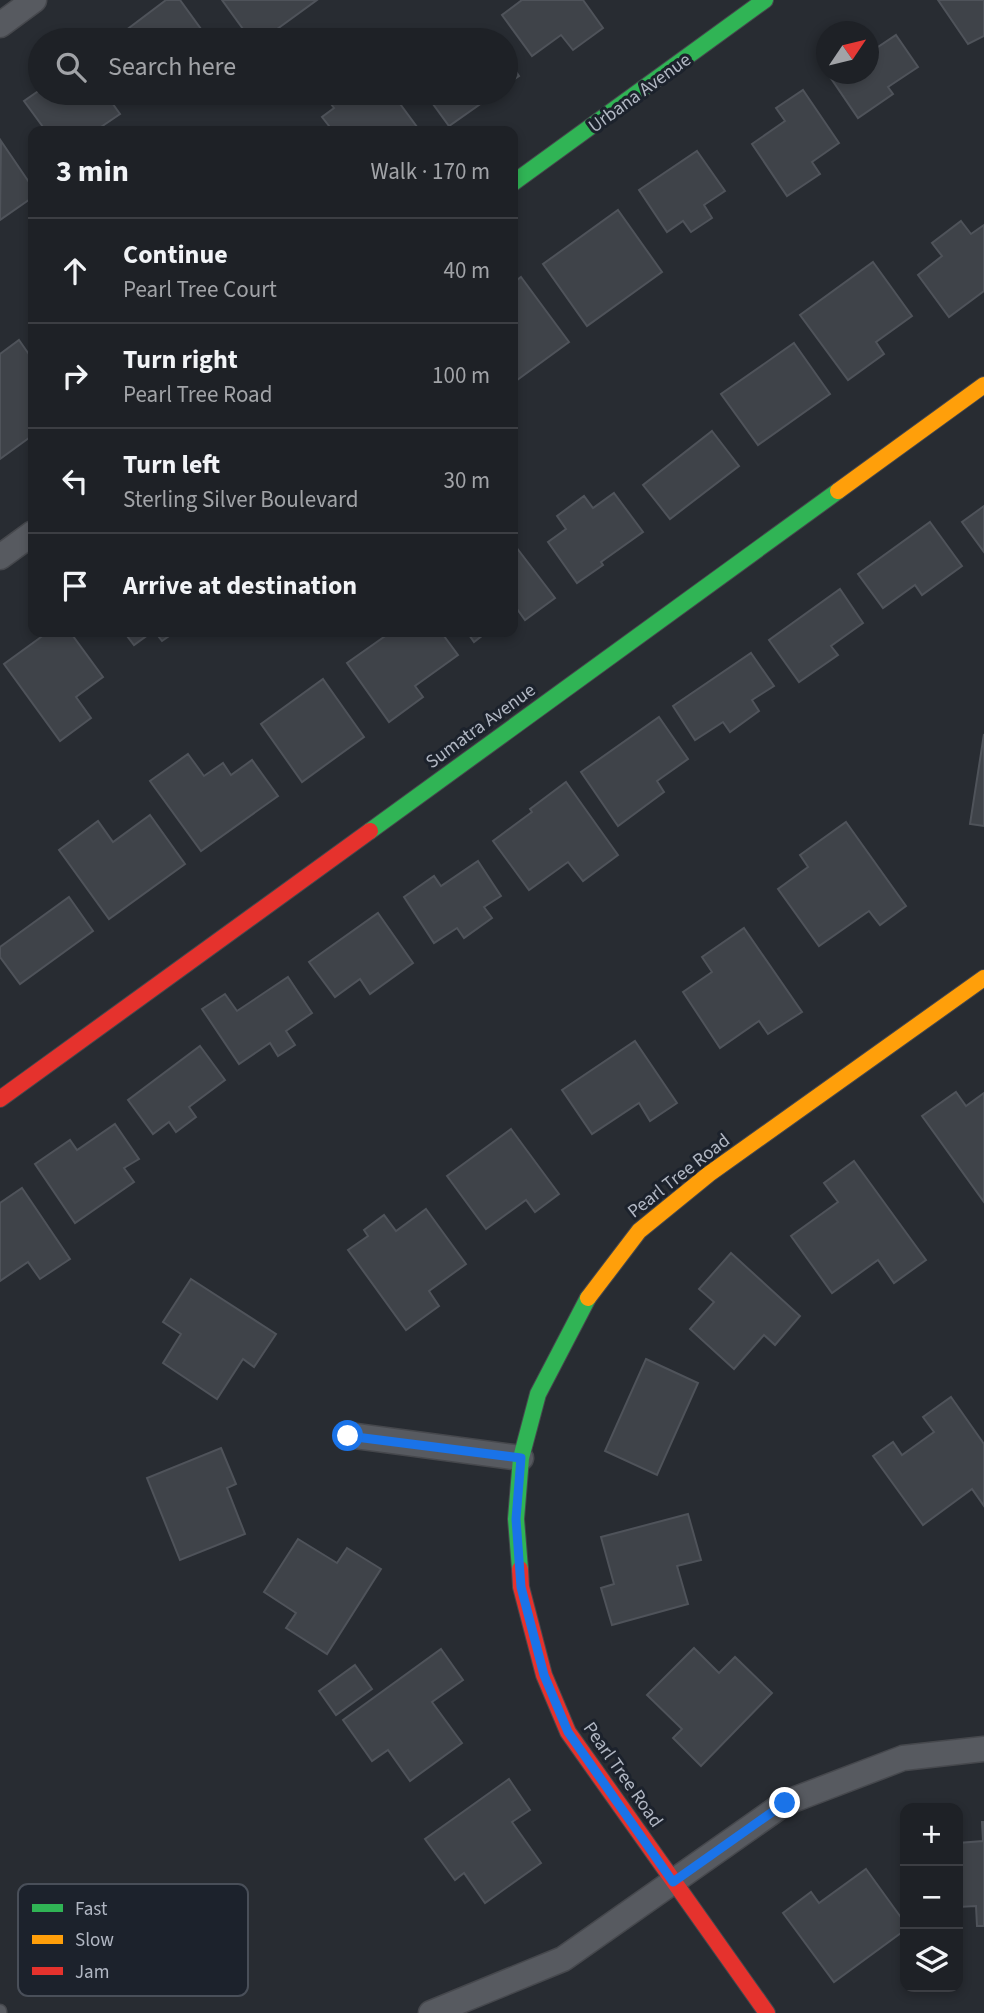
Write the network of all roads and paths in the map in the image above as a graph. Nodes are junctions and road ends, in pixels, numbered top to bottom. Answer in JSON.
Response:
{"nodes":[{"id":1,"x":34,"y":0,"type":"edge"},
{"id":2,"x":765,"y":0,"type":"edge"},
{"id":3,"x":0,"y":25,"type":"edge"},
{"id":4,"x":518,"y":179,"type":"edge"},
{"id":5,"x":984,"y":385,"type":"edge"},
{"id":6,"x":28,"y":537,"type":"edge"},
{"id":7,"x":0,"y":557,"type":"edge"},
{"id":8,"x":984,"y":978,"type":"edge"},
{"id":9,"x":0,"y":1099,"type":"edge"},
{"id":10,"x":348,"y":1436,"type":"dead end"},
{"id":11,"x":521,"y":1458,"type":"junction"},
{"id":12,"x":984,"y":1749,"type":"edge"},
{"id":13,"x":673,"y":1882,"type":"junction"},
{"id":14,"x":431,"y":2013,"type":"edge"},
{"id":15,"x":767,"y":2013,"type":"edge"}],
"edges":[{"from":1,"to":3,"type":"street"},
{"from":2,"to":4,"type":"street","name":"Urbana Avenue"},
{"from":5,"to":9,"type":"street","name":"Sumatra Avenue"},
{"from":6,"to":7,"type":"street"},
{"from":8,"to":11,"type":"street","name":"Pearl Tree Road"},
{"from":10,"to":11,"type":"street"},
{"from":11,"to":13,"type":"street","name":"Pearl Tree Road"},
{"from":12,"to":13,"type":"street"},
{"from":13,"to":14,"type":"street"},
{"from":13,"to":15,"type":"street","name":"Pearl Tree Road"}]}
